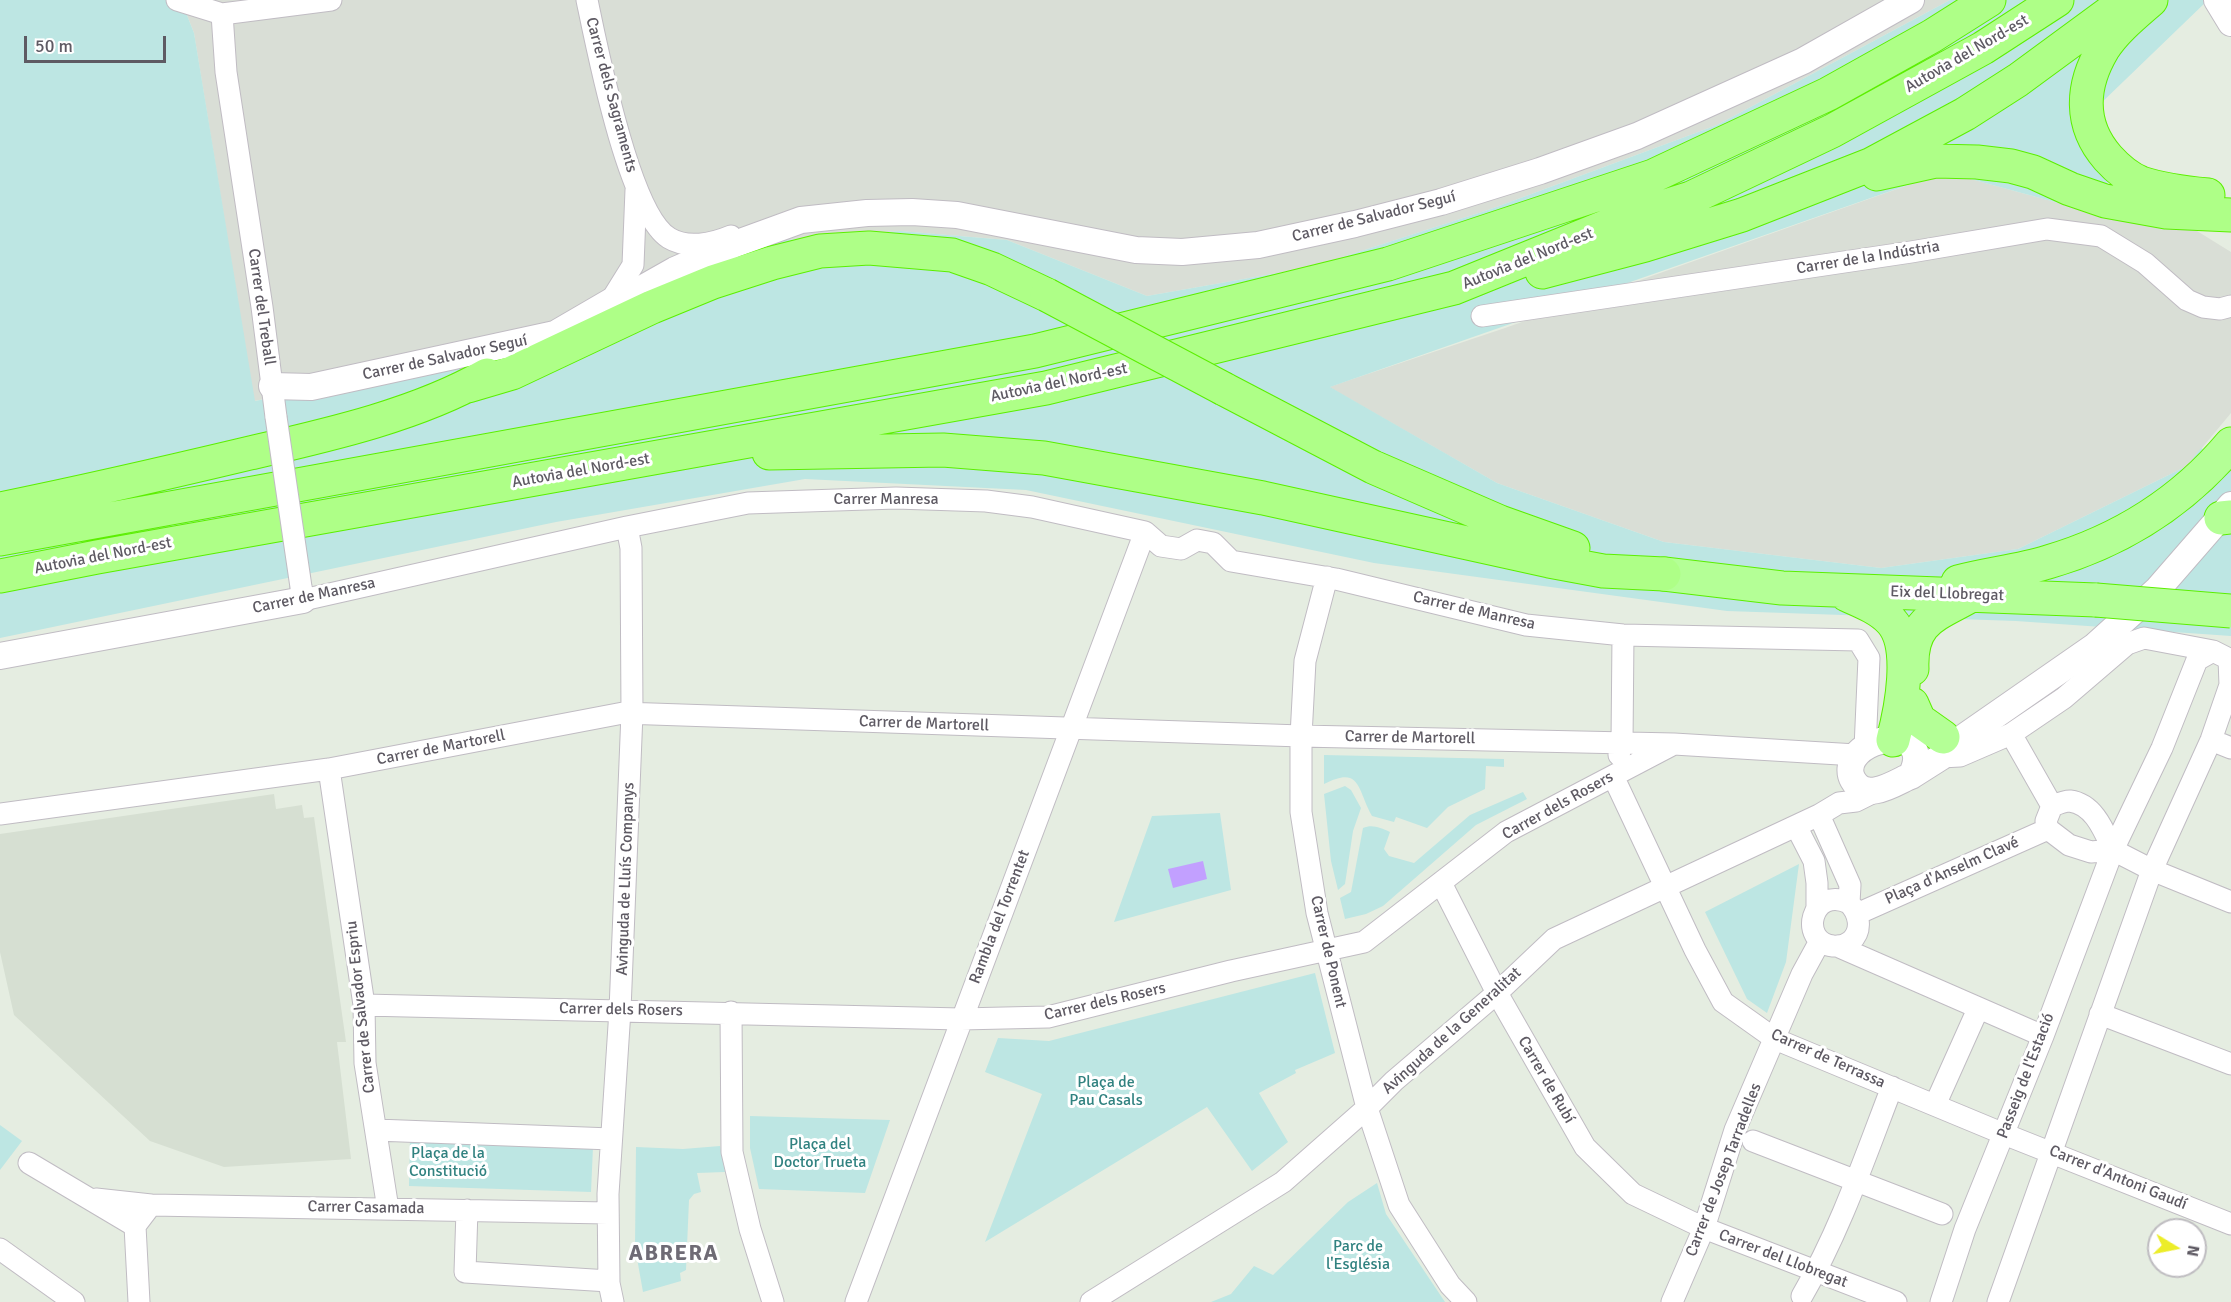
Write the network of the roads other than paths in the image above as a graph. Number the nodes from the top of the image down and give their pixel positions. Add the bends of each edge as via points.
1 (177, 0) edge
2 (331, 0) edge
3 (587, 0) edge
4 (1911, 0) edge
5 (1989, 0) edge
6 (2057, 0) edge
7 (2127, 0) edge
8 (2151, 0) edge
9 (2217, 0) edge
10 (222, 14) junction
11 (2231, 23) edge
12 (636, 190) junction
13 (2231, 195) edge
14 (1742, 215) junction
15 (2231, 215) edge
16 (801, 220) junction
17 (1454, 288) junction
18 (610, 302) junction
19 (2231, 306) edge
20 (1482, 316) dead end
21 (555, 334) junction
22 (272, 386) junction
23 (468, 386) junction
24 (2231, 444) edge
25 (680, 453) junction
26 (0, 509) edge
27 (2228, 513) edge
28 (627, 527) junction
29 (1145, 532) junction
30 (0, 539) edge
31 (1664, 574) junction
32 (0, 576) edge
33 (1327, 577) junction
34 (1837, 591) junction
35 (302, 593) junction
36 (1915, 593) junction
37 (1972, 595) junction
38 (2231, 611) edge
39 (1623, 635) junction
40 (2214, 651) junction
41 (0, 656) edge
42 (2230, 668) edge
43 (632, 713) junction
44 (1071, 729) junction
45 (2011, 734) junction
46 (1301, 736) junction
47 (2211, 741) junction
48 (1622, 742) junction
49 (1674, 744) junction
50 (2231, 748) edge
51 (1904, 752) junction
52 (329, 769) junction
53 (1613, 776) junction
54 (1876, 791) junction
55 (1839, 803) junction
56 (2052, 806) junction
57 (0, 814) edge
58 (1819, 815) junction
59 (1796, 826) junction
60 (2048, 829) junction
61 (2112, 850) junction
62 (2152, 870) junction
63 (1441, 883) junction
64 (1667, 888) junction
65 (2231, 902) edge
66 (1817, 908) junction
67 (1853, 909) junction
68 (1828, 943) junction
69 (1327, 950) junction
70 (1497, 993) junction
71 (364, 1005) junction
72 (1978, 1009) junction
73 (621, 1010) junction
74 (731, 1012) junction
75 (2100, 1014) junction
76 (961, 1019) junction
77 (2043, 1036) junction
78 (1775, 1039) junction
79 (2231, 1064) edge
80 (1892, 1087) junction
81 (1935, 1105) junction
82 (1367, 1108) junction
83 (376, 1130) junction
84 (2004, 1134) junction
85 (611, 1139) junction
86 (1753, 1142) dead end
87 (2051, 1151) junction
88 (28, 1163) dead end
89 (1855, 1182) junction
90 (89, 1199) junction
91 (151, 1205) junction
92 (388, 1209) junction
93 (467, 1210) junction
94 (608, 1213) junction
95 (1942, 1214) dead end
96 (2231, 1224) edge
97 (135, 1226) junction
98 (1704, 1228) junction
99 (609, 1249) junction
100 (2, 1255) edge
101 (1816, 1272) junction
102 (609, 1281) junction
103 (1798, 1300) edge
104 (74, 1302) edge
105 (139, 1302) edge
106 (613, 1302) edge
107 (623, 1302) edge
108 (773, 1302) edge
109 (856, 1302) edge
110 (1091, 1302) edge
111 (1466, 1302) edge
112 (1672, 1302) edge
113 (1896, 1302) edge
114 (1941, 1302) edge
115 (1998, 1302) edge

1 - 10 street
2 - 10 street
3 - 12 street, Carrer dels Sagraments via 607,90
4 - 16 street, Carrer de Salvador Seguí via 1803,62 1637,136 1440,202 1258,245 1182,252 1136,250 957,215 912,212
5 - 30 highway, Autovia del Nord-est via 1828,94 1653,176 1388,264 1035,351
6 - 17 highway, Autovia del Nord-est via 1983,48 1832,131 1691,198 1622,220
7 - 14 highway via 1965,114 1872,164
8 - 13 highway via 2104,48 2086,98 2088,127 2099,148 2116,167 2139,182 2170,190
9 - 11 street
10 - 22 street, Carrer del Treball via 226,72
12 - 16 street, Carrer de Salvador Seguí via 667,237 684,245 717,242 773,222
12 - 18 street, Carrer de Salvador Seguí via 633,266
14 - 15 highway via 1797,207 1866,177 1936,161 2011,166 2105,201 2145,209
14 - 17 highway via 1511,280
16 - 18 street, Carrer de Salvador Seguí via 725,248
17 - 25 highway, Autovia del Nord-est via 1046,388
18 - 21 street, Carrer de Salvador Seguí
19 - 20 street, Carrer de la Indústria via 2203,307 2187,300 2145,263 2101,236 2047,229
21 - 22 street, Carrer de Salvador Seguí via 310,387
21 - 23 highway
22 - 35 street, Carrer del Treball, bridge
23 - 26 highway via 330,434 98,490
23 - 31 highway, bridge via 512,373 713,282 772,263 820,251 869,248 952,255 1047,295 1373,466 1555,543
24 - 36 highway via 2197,481 2154,513 2109,539 2049,562
25 - 31 highway via 943,450 1044,458 1263,498 1549,561 1603,571
25 - 32 highway, Autovia del Nord-est
27 - 51 street via 2124,621 2057,673
28 - 29 street, Carrer Manresa via 748,503 896,498 1032,507
28 - 35 street, Carrer de Manresa
28 - 43 street, Avinguda de Lluís Companys via 631,548
29 - 33 street, Carrer de Manresa via 1161,546 1181,549 1197,540 1205,541 1213,543 1231,561
29 - 44 street, Rambla del Torrentet
31 - 34 highway, Eix del Llobregat
33 - 39 street, Carrer de Manresa via 1526,625
33 - 46 street, Carrer de Ponent via 1305,661
34 - 36 highway, Eix del Llobregat
34 - 51 highway via 1885,615 1900,635 1904,651 1900,710
35 - 41 street, Carrer de Manresa
36 - 37 highway, Eix del Llobregat
37 - 38 highway, Eix del Llobregat, bridge
37 - 51 highway via 1924,623 1915,637 1912,704
39 - 48 street
39 - 51 street, Carrer de Manresa via 1858,640 1869,658
40 - 42 street via 2229,659
40 - 45 street via 2144,638 2127,644 2064,698
40 - 61 street, Passeig de l'Estació via 2197,660 2162,748
42 - 47 street via 2230,685
43 - 44 street, Carrer de Martorell
43 - 52 street, Carrer de Martorell
43 - 73 street, Avinguda de Lluís Companys
44 - 46 street, Carrer de Martorell
44 - 76 street, Rambla del Torrentet
45 - 51 street via 1960,756
45 - 56 street
46 - 48 street, Carrer de Martorell
46 - 69 street, Carrer de Ponent via 1301,812
47 - 50 street
47 - 62 street
48 - 49 street, Carrer de Martorell
48 - 53 street
49 - 51 street, Carrer de Martorell
49 - 53 street, Carrer dels Rosers
51 - 54 street
51 - 54 street via 1854,783 1863,790
51 - 55 street
52 - 57 street, Carrer de Martorell
52 - 71 street, Carrer de Salvador Espriu
53 - 63 street, Carrer dels Rosers via 1506,832
53 - 64 street, Carrer de Terrassa
54 - 55 street, Avinguda de la Generalitat via 1856,801
55 - 58 street, Avinguda de la Generalitat
56 - 60 street via 2046,821
56 - 61 street via 2069,801 2083,805 2100,822
58 - 59 street, Avinguda de la Generalitat
58 - 67 street via 1850,885
59 - 64 street, Avinguda de la Generalitat
59 - 66 street via 1814,861
60 - 61 street via 2069,845 2091,852
60 - 67 street, Plaça d'Anselm Clavé
61 - 62 street
61 - 77 street, Passeig de l'Estació
62 - 65 street
62 - 75 street
63 - 69 street, Carrer dels Rosers via 1364,942
63 - 70 street, Carrer de Rubí
64 - 70 street, Avinguda de la Generalitat via 1554,939
64 - 78 street, Carrer de Terrassa via 1723,1002
66 - 67 street via 1828,900 1842,900
66 - 68 street via 1813,928
67 - 68 street via 1858,928 1855,935 1850,941
68 - 72 street
68 - 78 street, Carrer de Josep Tarradelles via 1802,975
69 - 76 street, Carrer dels Rosers via 1048,1017
69 - 82 street, Carrer de Ponent
70 - 82 street, Avinguda de la Generalitat
70 - 98 street, Carrer de Rubí via 1585,1147 1633,1194
71 - 73 street, Carrer dels Rosers
71 - 83 street, Carrer de Salvador Espriu via 365,1063
72 - 77 street
72 - 81 street
73 - 74 street, Carrer dels Rosers
73 - 85 street, Avinguda de Lluís Companys
74 - 76 street, Carrer dels Rosers
74 - 108 street via 732,1152
75 - 79 street
75 - 87 street
76 - 109 street, Rambla del Torrentet
77 - 84 street, Passeig de l'Estació
78 - 80 street, Carrer de Terrassa
78 - 98 street, Carrer de Josep Tarradelles via 1735,1130
80 - 81 street, Carrer de Terrassa
80 - 89 street
81 - 84 street, Carrer de Terrassa
82 - 110 street, Avinguda de la Generalitat via 1283,1182
82 - 111 street, Carrer de Ponent via 1399,1205 1450,1286
83 - 85 street
83 - 92 street, Carrer de Salvador Espriu
84 - 87 street, Carrer d'Antoni Gaudí
84 - 114 street, Passeig de l'Estació via 1965,1229
85 - 94 street, Avinguda de Lluís Companys
86 - 89 street
87 - 96 street, Carrer d'Antoni Gaudí
87 - 115 street
88 - 90 street
89 - 95 street
89 - 101 street
90 - 91 street, Carrer Casamada
90 - 97 street
91 - 92 street, Carrer Casamada
91 - 97 street
92 - 93 street, Carrer Casamada
93 - 94 street, Carrer Casamada
93 - 102 street via 465,1272
94 - 99 street, Avinguda de Lluís Companys
97 - 105 street
98 - 101 street, Carrer del Llobregat
98 - 112 street, Carrer de Josep Tarradelles
99 - 102 street, Avinguda de Lluís Companys
99 - 107 street
100 - 104 street
101 - 103 street
101 - 113 street, Carrer del Llobregat
102 - 106 street, Avinguda de Lluís Companys

